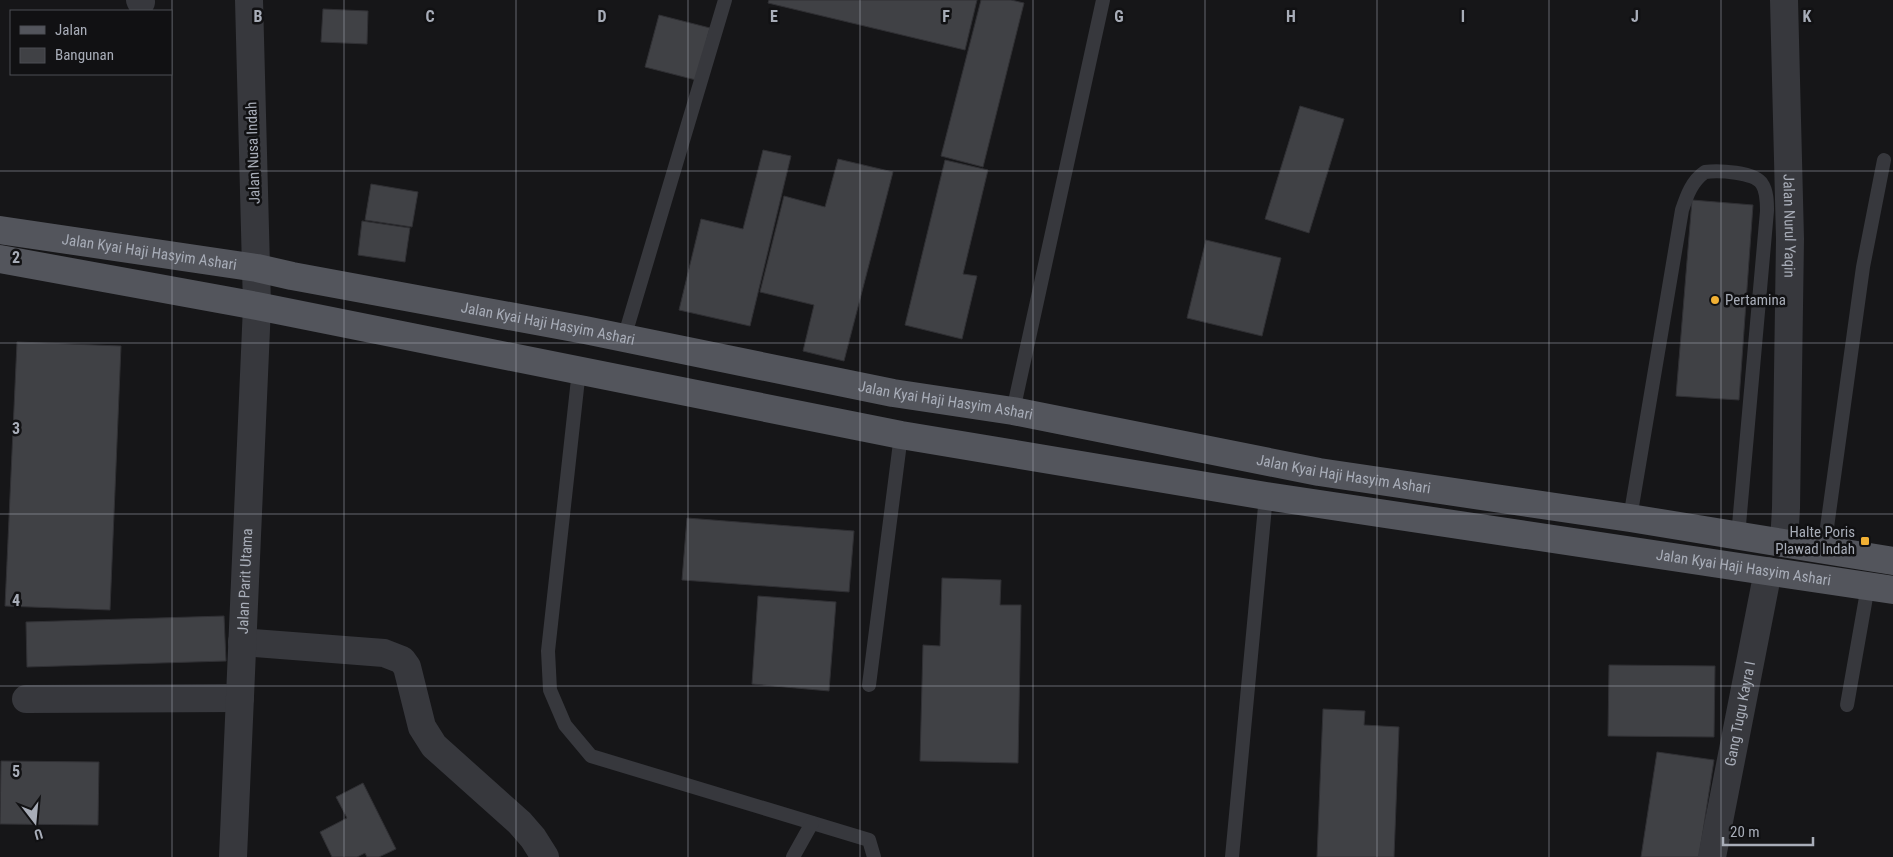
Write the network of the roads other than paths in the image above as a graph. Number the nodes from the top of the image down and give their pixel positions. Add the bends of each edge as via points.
1 (249, 0) edge
2 (725, 0) edge
3 (1103, 0) edge
4 (1784, 0) edge
5 (1884, 160) dead end
6 (0, 230) edge
7 (0, 259) edge
8 (257, 268) junction
9 (257, 306) junction
10 (624, 338) junction
11 (579, 370) junction
12 (1013, 411) junction
13 (901, 434) junction
14 (1266, 496) junction
15 (1630, 518) junction
16 (1738, 536) junction
17 (1784, 543) junction
18 (1824, 549) junction
19 (1628, 550) junction
20 (1893, 561) edge
21 (1768, 571) junction
22 (1881, 588) edge
23 (242, 642) junction
24 (869, 685) dead end
25 (240, 698) junction
26 (26, 699) dead end
27 (1847, 706) dead end
28 (812, 823) junction
29 (233, 857) edge
30 (545, 857) edge
31 (793, 857) edge
32 (874, 857) edge
33 (1232, 857) edge
34 (1712, 857) edge

1 - 8 street, Jalan Nusa Indah
2 - 10 lane
3 - 12 lane
4 - 17 street, Jalan Nurul Yaqin via 1790,239
5 - 18 lane via 1863,267
6 - 8 main road, Jalan Kyai Haji Hasyim Ashari
7 - 9 main road, Jalan Kyai Haji Hasyim Ashari
8 - 9 street, Jalan Nusa Indah
8 - 10 main road, Jalan Kyai Haji Hasyim Ashari
9 - 11 main road, Jalan Kyai Haji Hasyim Ashari
9 - 23 street, Jalan Parit Utama
10 - 12 main road, Jalan Kyai Haji Hasyim Ashari via 893,393
11 - 13 main road, Jalan Kyai Haji Hasyim Ashari
11 - 28 lane via 548,651 550,690 565,725 591,756
12 - 15 main road, Jalan Kyai Haji Hasyim Ashari via 1320,472
13 - 14 main road, Jalan Kyai Haji Hasyim Ashari
13 - 24 lane
14 - 19 main road, Jalan Kyai Haji Hasyim Ashari
14 - 33 lane
15 - 16 main road, Jalan Kyai Haji Hasyim Ashari
15 - 16 lane via 1686,197 1694,182 1705,172 1743,174 1756,177 1762,184 1767,212
15 - 19 main road
16 - 17 main road, Jalan Kyai Haji Hasyim Ashari
17 - 18 main road, Jalan Kyai Haji Hasyim Ashari
18 - 20 main road, Jalan Kyai Haji Hasyim Ashari
19 - 21 main road, Jalan Kyai Haji Hasyim Ashari
21 - 22 main road, Jalan Kyai Haji Hasyim Ashari
21 - 34 street, Gang Tugu Kayra I
22 - 27 lane
23 - 25 street, Jalan Parit Utama
23 - 30 street via 384,652 402,660 410,675 419,717 427,736 440,753 520,823
25 - 26 street
25 - 29 street, Jalan Parit Utama
28 - 31 lane
28 - 32 lane via 869,840

